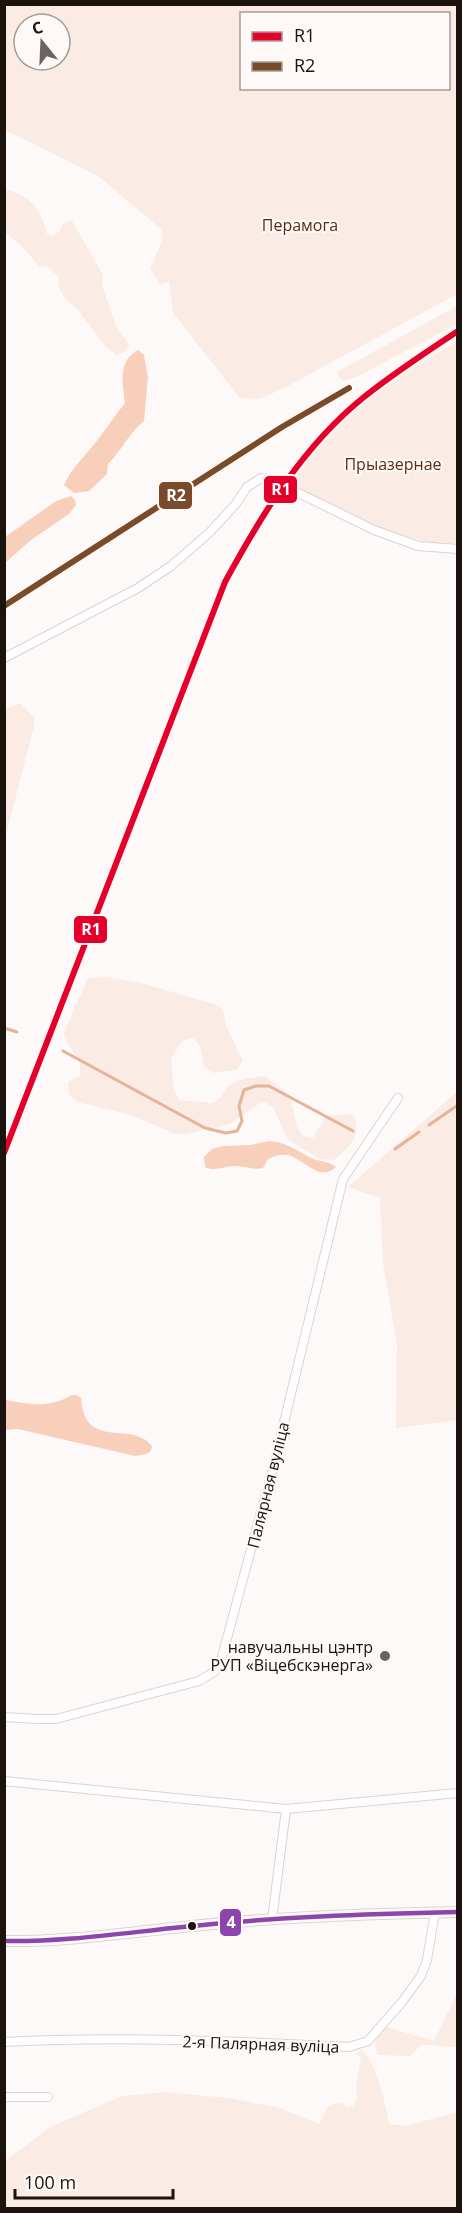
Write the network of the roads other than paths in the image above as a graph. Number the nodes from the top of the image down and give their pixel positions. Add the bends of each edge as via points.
1 (458, 549) edge
2 (4, 658) edge
3 (398, 1098) dead end
4 (4, 1717) edge
5 (4, 1781) edge
6 (458, 1793) edge
7 (286, 1809) junction
8 (435, 1912) junction
9 (458, 1912) edge
10 (272, 1920) junction
11 (4, 1941) edge
12 (4, 2042) edge
13 (4, 2097) edge
14 (48, 2097) dead end

1 - 2 street via 418,546 261,478 247,486 210,533 171,566 138,588
3 - 4 street, Палярная вуліца via 343,1179 273,1468 220,1664 199,1681 56,1719
5 - 7 street
6 - 7 street
7 - 10 street
8 - 9 street
8 - 10 street
8 - 12 street, 2-я Палярная вуліца via 421,1976 368,2041 349,2047 211,2040
10 - 11 street via 43,1942
13 - 14 street

